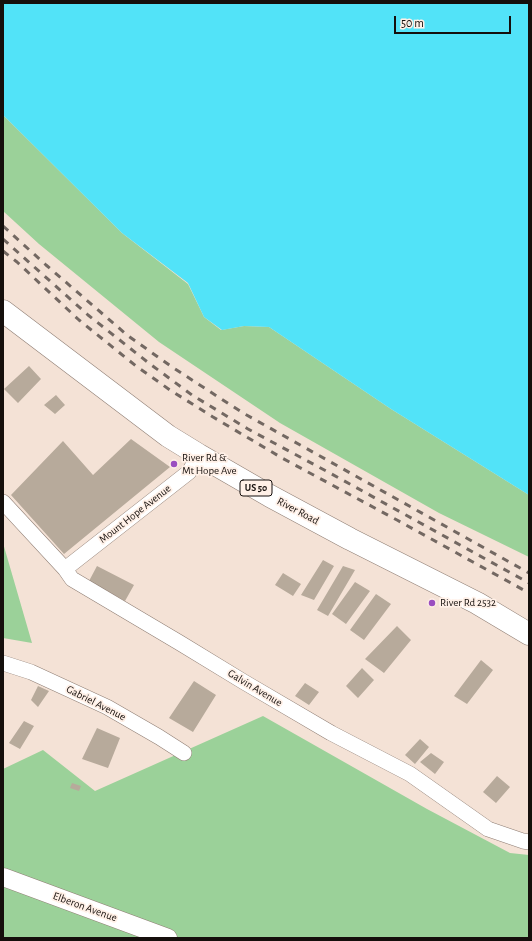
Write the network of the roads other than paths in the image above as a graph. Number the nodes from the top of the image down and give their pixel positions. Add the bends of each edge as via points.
1 (3, 311) edge
2 (199, 455) junction
3 (3, 502) edge
4 (65, 569) junction
5 (529, 634) edge
6 (3, 663) edge
7 (184, 753) dead end
8 (529, 842) edge
9 (3, 877) edge
10 (168, 938) edge

1 - 2 main road, River Road / US 50 via 168,436
2 - 4 street, Mount Hope Avenue via 189,472
2 - 5 main road, River Road / US 50 via 350,539 477,603
3 - 4 street, Galvin Avenue
4 - 8 street, Galvin Avenue via 72,579 244,682 331,733 410,774 488,829
6 - 7 street, Gabriel Avenue via 31,672 107,708
9 - 10 street, Elberon Avenue

